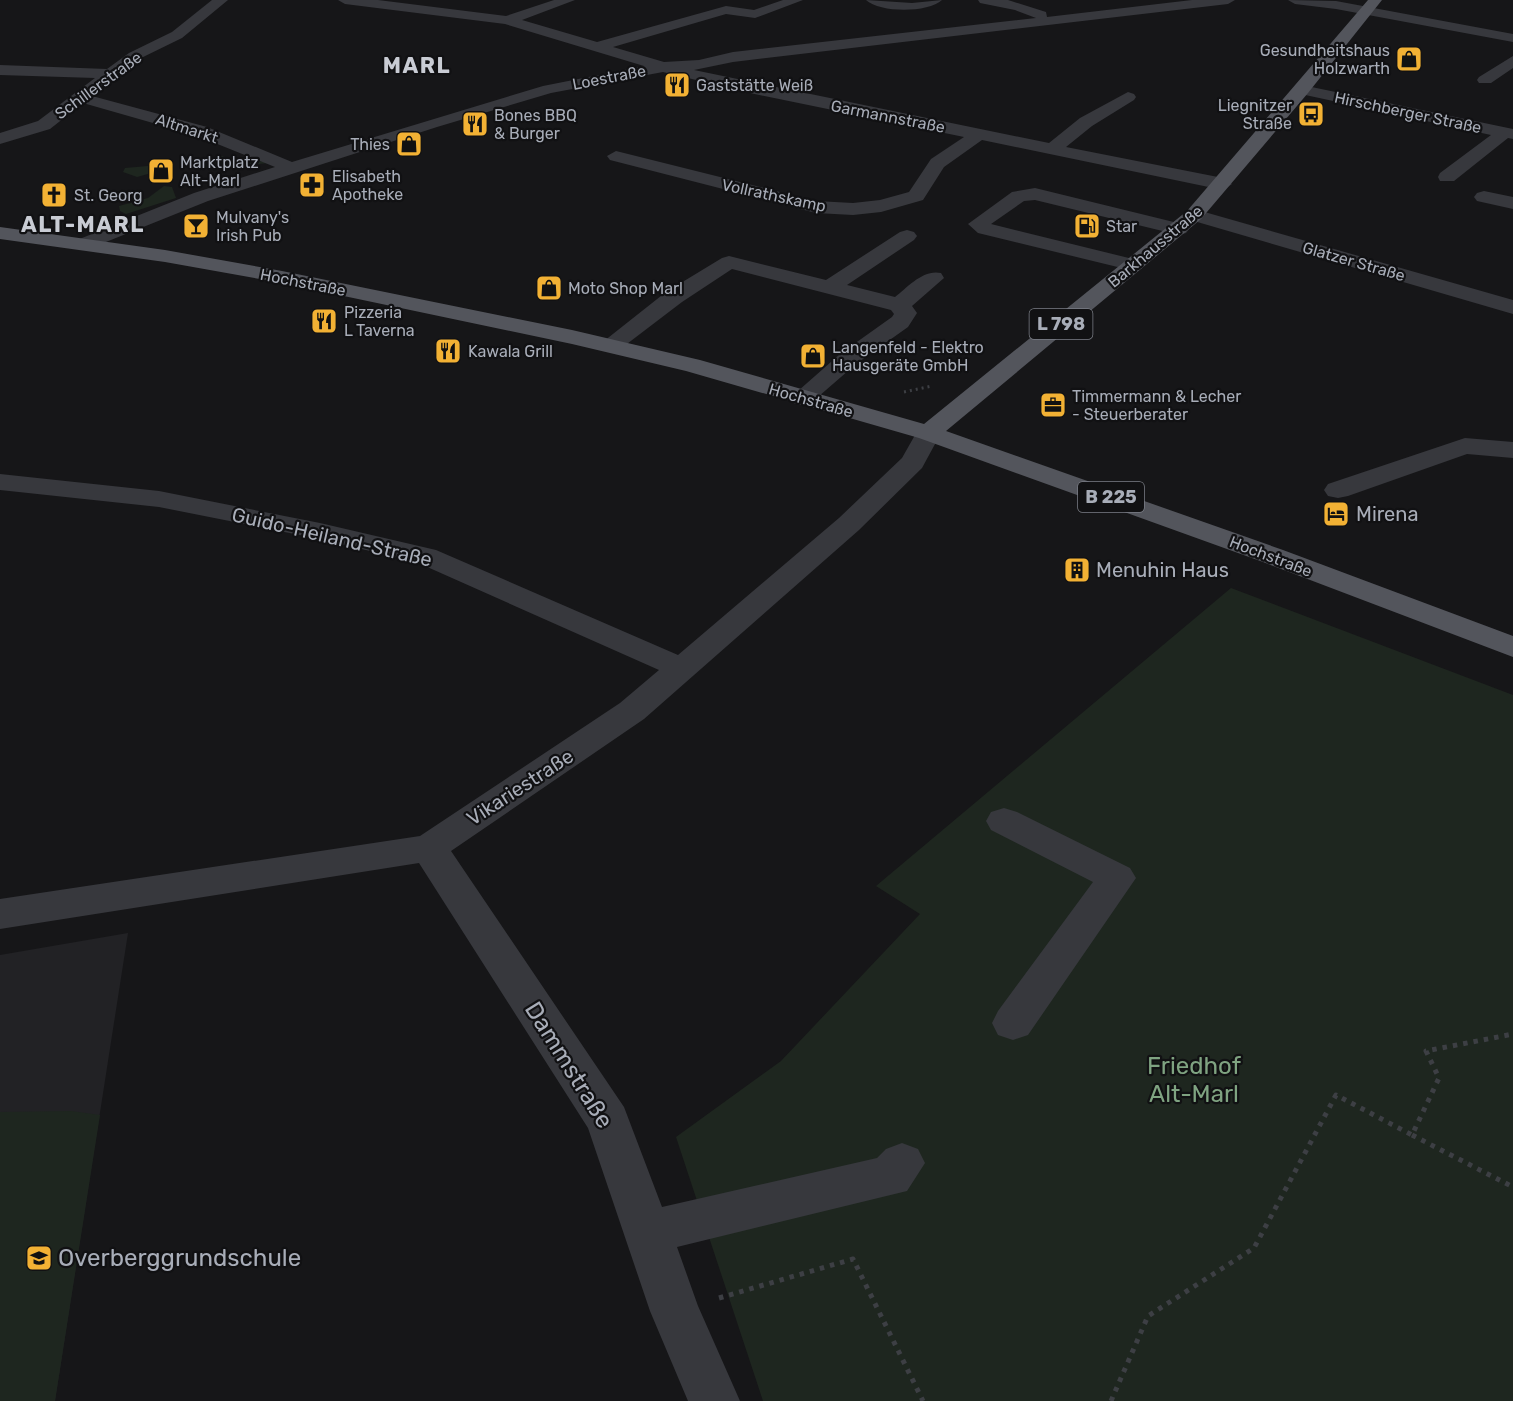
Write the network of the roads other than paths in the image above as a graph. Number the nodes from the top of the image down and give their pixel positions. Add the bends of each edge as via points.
1 (221, 0) edge
2 (345, 0) edge
3 (568, 0) edge
4 (796, 0) edge
5 (873, 0) edge
6 (935, 0) edge
7 (985, 0) edge
8 (1228, 0) edge
9 (1295, 0) edge
10 (1370, 5) edge
11 (507, 20) junction
12 (1053, 20) junction
13 (1513, 38) edge
14 (597, 47) junction
15 (1513, 61) edge
16 (663, 67) junction
17 (1, 74) edge
18 (111, 74) junction
19 (1485, 80) dead end
20 (60, 84) dead end
21 (1302, 90) junction
22 (78, 97) junction
23 (1128, 97) dead end
24 (1509, 133) edge
25 (979, 134) junction
26 (0, 139) edge
27 (1053, 149) junction
28 (616, 156) dead end
29 (292, 168) junction
30 (1447, 177) dead end
31 (1223, 184) junction
32 (1484, 197) dead end
33 (1513, 203) edge
34 (1187, 222) junction
35 (0, 233) edge
36 (907, 236) dead end
37 (0, 242) edge
38 (84, 244) junction
39 (1134, 265) junction
40 (933, 278) dead end
41 (829, 288) junction
42 (899, 305) junction
43 (1513, 307) edge
44 (611, 345) junction
45 (802, 398) junction
46 (928, 433) junction
47 (1513, 450) edge
48 (0, 482) edge
49 (1338, 490) dead end
50 (1513, 647) edge
51 (681, 668) junction
52 (1005, 821) dead end
53 (429, 848) junction
54 (0, 914) edge
55 (1013, 1023) dead end
56 (902, 1163) dead end
57 (647, 1232) junction
58 (714, 1401) edge

1 - 18 street, Schillerstraße via 177,35 134,56
2 - 11 street, Garmannstraße
3 - 11 street
4 - 14 street via 755,14 726,10
5 - 6 street via 913,7
7 - 12 street via 1018,6
8 - 12 street, Loestraße
9 - 10 street
10 - 13 street
10 - 21 main road, Barkhausstraße / L 798
11 - 14 street, Garmannstraße
12 - 16 street, Loestraße
14 - 16 street, Garmannstraße
15 - 19 street
16 - 25 street, Garmannstraße
16 - 29 street, Loestraße via 549,89
17 - 18 street
17 - 20 street
18 - 22 street, Schillerstraße
21 - 24 street, Hirschberger Straße
21 - 31 main road, Barkhausstraße / L 798
22 - 26 street, Schillerstraße via 44,125
22 - 29 street, Altmarkt via 201,131
23 - 27 street via 1086,122
24 - 30 street
25 - 27 street, Garmannstraße
25 - 28 street, Vollrathskamp via 937,163 916,196 852,209 816,207
27 - 31 street, Garmannstraße
29 - 38 street, Loestraße via 201,197
31 - 34 main road, Barkhausstraße / L 798
32 - 33 street
34 - 39 main road, Barkhausstraße / L 798
34 - 39 street, Glatzer Straße via 1035,194 1019,196 978,224 996,232
34 - 43 street, Glatzer Straße
35 - 38 main road, B 225
36 - 41 street
37 - 38 main road, B 225
38 - 44 main road, Hochstraße / B 225 via 293,279
39 - 46 main road, Barkhausstraße / L 798
40 - 42 street
41 - 42 street
41 - 44 street via 729,262 674,297
42 - 45 street via 906,314 900,322
44 - 45 main road, Hochstraße / B 225
45 - 46 main road, Hochstraße / B 225
46 - 50 main road, Hochstraße / B 225 via 1273,556
46 - 51 street, Vikariestraße via 913,462 849,524
47 - 49 street via 1465,446
48 - 51 street, Guido-Heiland-Straße via 159,500 426,556
51 - 53 street, Vikariestraße via 632,711
52 - 55 street via 1117,878
53 - 54 street, Vikariestraße
53 - 57 street, Dammstraße via 608,1121
56 - 57 street via 891,1176
57 - 58 street, Dammstraße via 675,1311

